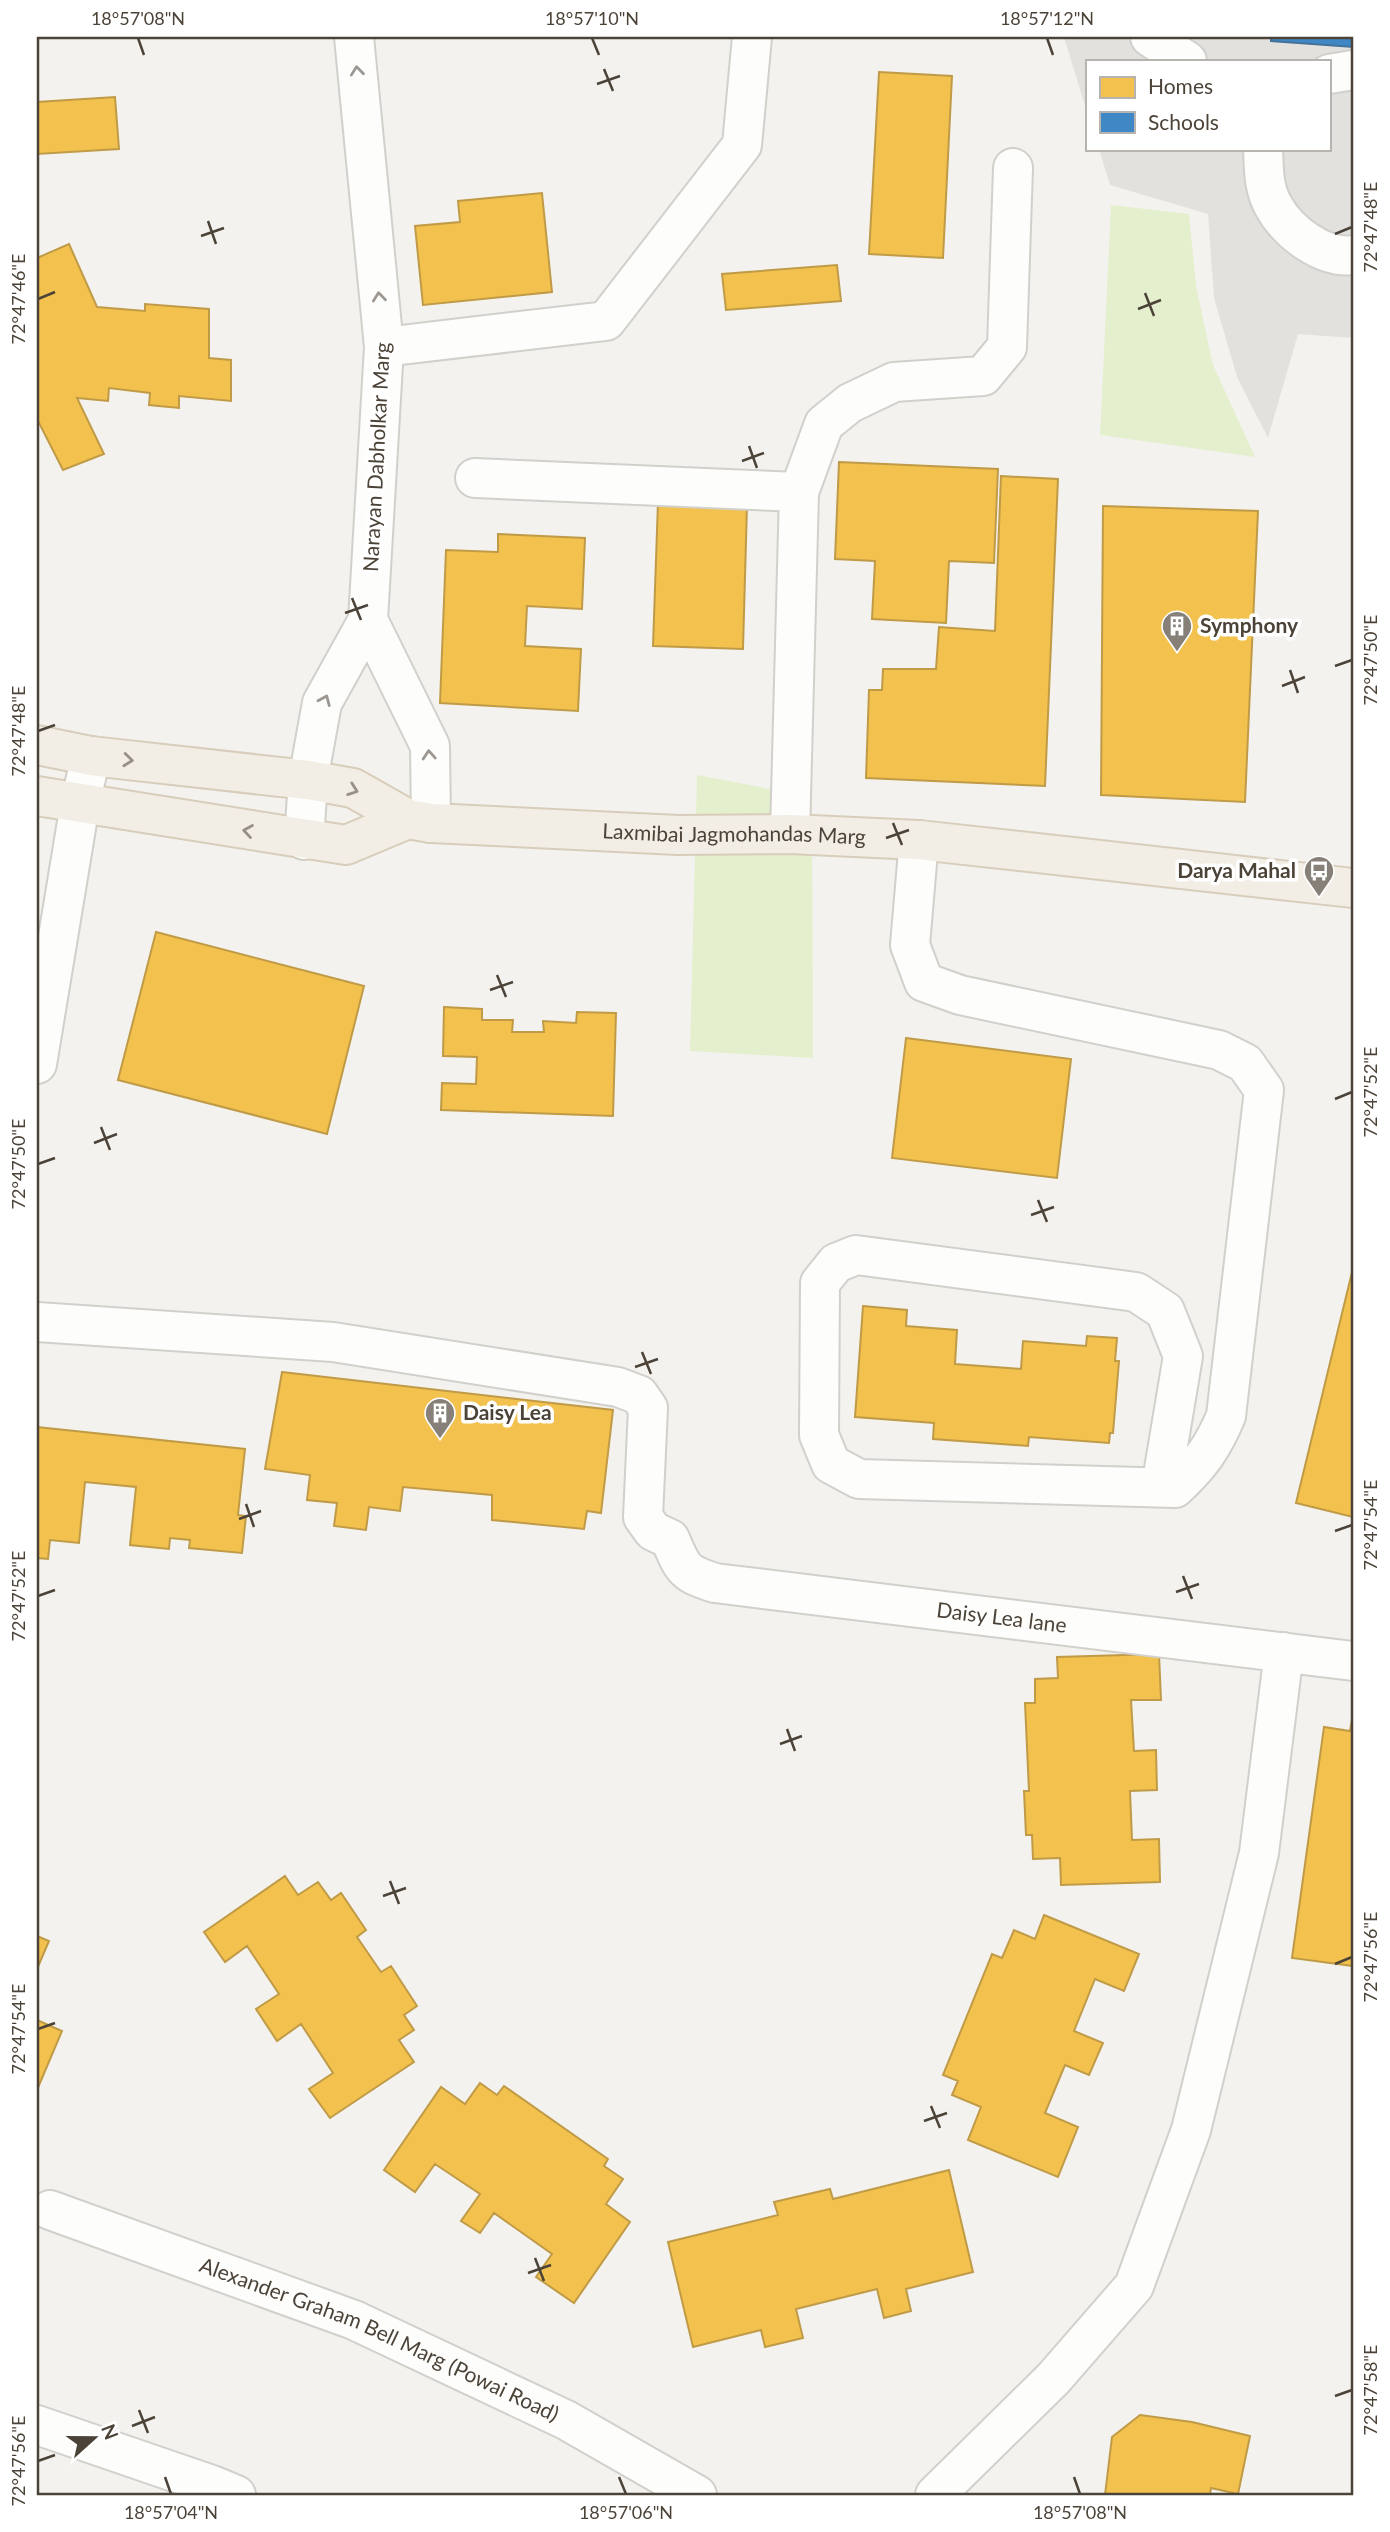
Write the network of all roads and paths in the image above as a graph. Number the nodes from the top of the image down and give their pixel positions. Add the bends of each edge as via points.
1 (354, 37) edge
2 (752, 37) edge
3 (1150, 37) edge
4 (1185, 60) edge
5 (1353, 70) edge
6 (1330, 74) edge
7 (1263, 150) edge
8 (1013, 168) dead end
9 (1353, 256) edge
10 (384, 346) junction
11 (475, 478) dead end
12 (799, 492) junction
13 (368, 620) junction
14 (37, 745) edge
15 (91, 756) junction
16 (308, 780) junction
17 (37, 796) edge
18 (79, 804) junction
19 (419, 821) junction
20 (790, 834) junction
21 (304, 840) junction
22 (919, 840) junction
23 (1353, 888) edge
24 (37, 1064) edge
25 (37, 1322) edge
26 (1161, 1487) junction
27 (1284, 1652) junction
28 (1353, 1661) edge
29 (50, 2210) dead end
30 (37, 2425) edge
31 (236, 2495) edge
32 (697, 2495) edge
33 (935, 2495) edge

10 -> 1 street, Narayan Dabholkar Marg
2 - 10 street via 742,145 606,321
3 - 4 street
5 - 6 street
7 - 9 street via 1264,177 1273,206 1292,231 1318,247
8 - 12 street via 1007,347 983,376 894,382 850,404 824,424
10 - 13 street, Narayan Dabholkar Marg
11 - 12 street
12 - 20 street
16 -> 13 street via 321,703
19 -> 13 street, Narayan Dabholkar Marg via 429,746
14 - 15 main road, Laxmibai Jagmohandas Marg
15 -> 16 main road, Laxmibai Jagmohandas Marg
15 - 18 street
16 -> 19 main road, Laxmibai Jagmohandas Marg via 353,788
16 - 21 street
17 - 18 main road, Laxmibai Jagmohandas Marg
21 -> 18 main road, Laxmibai Jagmohandas Marg
18 - 24 street
19 - 20 main road, Laxmibai Jagmohandas Marg via 678,835
19 - 21 main road, Laxmibai Jagmohandas Marg via 346,845
20 - 22 main road, Laxmibai Jagmohandas Marg
22 - 23 main road, Laxmibai Jagmohandas Marg
22 - 26 street via 910,945 924,982 960,995 1219,1050 1245,1063 1264,1090 1226,1416 1214,1444 1196,1468 1175,1488
25 - 27 street, Daisy Lea lane via 333,1342 618,1387 639,1395 648,1408 643,1517 653,1531 670,1539 682,1569 715,1583
26 - 26 street via 859,1479 831,1464 819,1435 820,1283 836,1263 856,1255 1136,1292 1165,1311 1184,1356
27 - 28 street, Daisy Lea lane
27 - 33 street via 1259,1853 1191,2130 1134,2286 1053,2379
29 - 32 street, Alexander Graham Bell Marg (Powai Road) via 354,2320 566,2420
30 - 31 street

